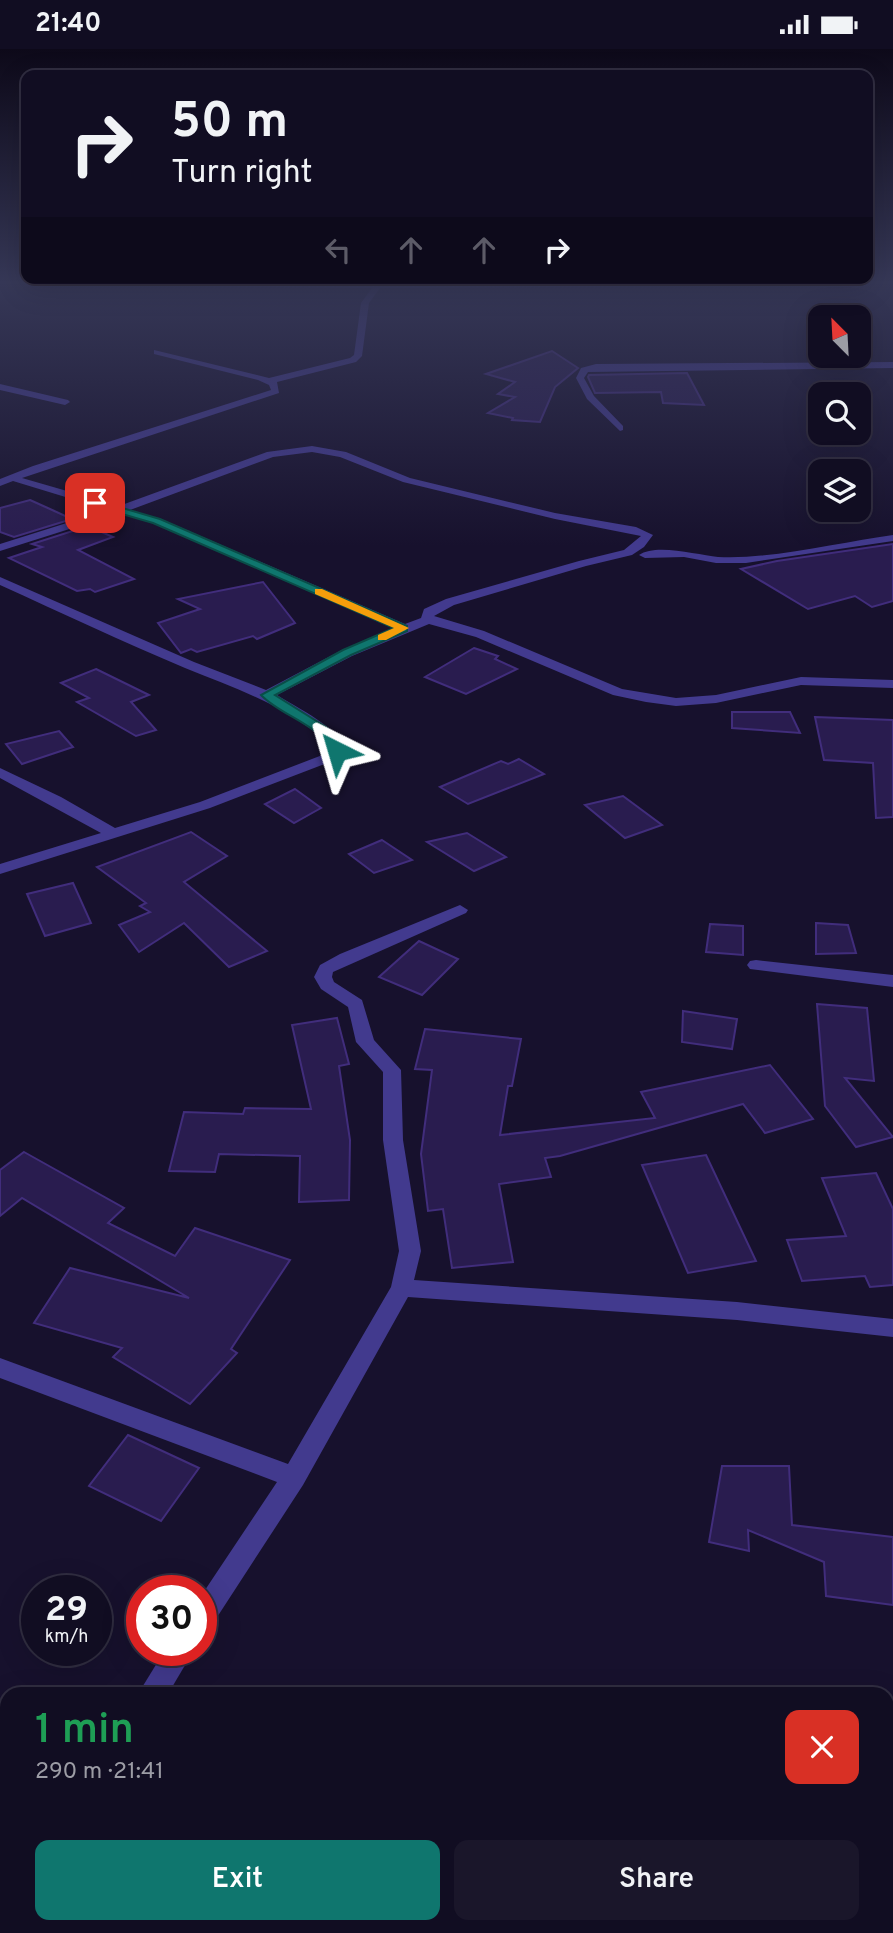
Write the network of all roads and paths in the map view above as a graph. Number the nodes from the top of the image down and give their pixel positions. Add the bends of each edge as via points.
1 (229, 371) edge
2 (309, 371) edge
3 (584, 371) edge
4 (268, 381) junction
5 (0, 387) edge
6 (65, 402) dead end
7 (620, 428) dead end
8 (16, 479) junction
9 (0, 483) edge
10 (119, 510) junction
11 (893, 538) edge
12 (0, 548) edge
13 (645, 555) dead end
14 (0, 581) edge
15 (427, 620) junction
16 (403, 628) junction
17 (893, 684) edge
18 (267, 695) junction
19 (0, 772) edge
20 (114, 834) junction
21 (0, 869) edge
22 (460, 910) dead end
23 (755, 965) dead end
24 (893, 981) edge
25 (402, 1288) junction
26 (893, 1328) edge
27 (0, 1368) edge
28 (294, 1477) junction
29 (217, 1595) edge
30 (170, 1666) edge
31 (157, 1687) edge

1 - 4 street
2 - 4 street
3 - 7 street via 580,378 590,397
4 - 8 street via 277,387 271,394 47,464
5 - 6 street
8 - 9 street
8 - 10 street
10 - 12 street
10 - 15 street via 271,454 312,449 342,454 430,485 647,534 628,553 450,602 428,612
10 - 16 street via 157,521
11 - 13 street via 746,560
14 - 18 street
15 - 16 street
15 - 17 street via 480,634 618,692 646,698 676,702 716,699 801,681
16 - 18 street
18 - 20 street via 321,729 337,744 337,751 274,781
19 - 20 street
20 - 21 street
22 - 25 street via 346,958 326,969 323,977 327,985 356,1004 365,1042 392,1070 393,1140 410,1251
23 - 24 street
25 - 26 street via 737,1311
25 - 28 street
27 - 28 street
28 - 29 street
30 - 31 street

